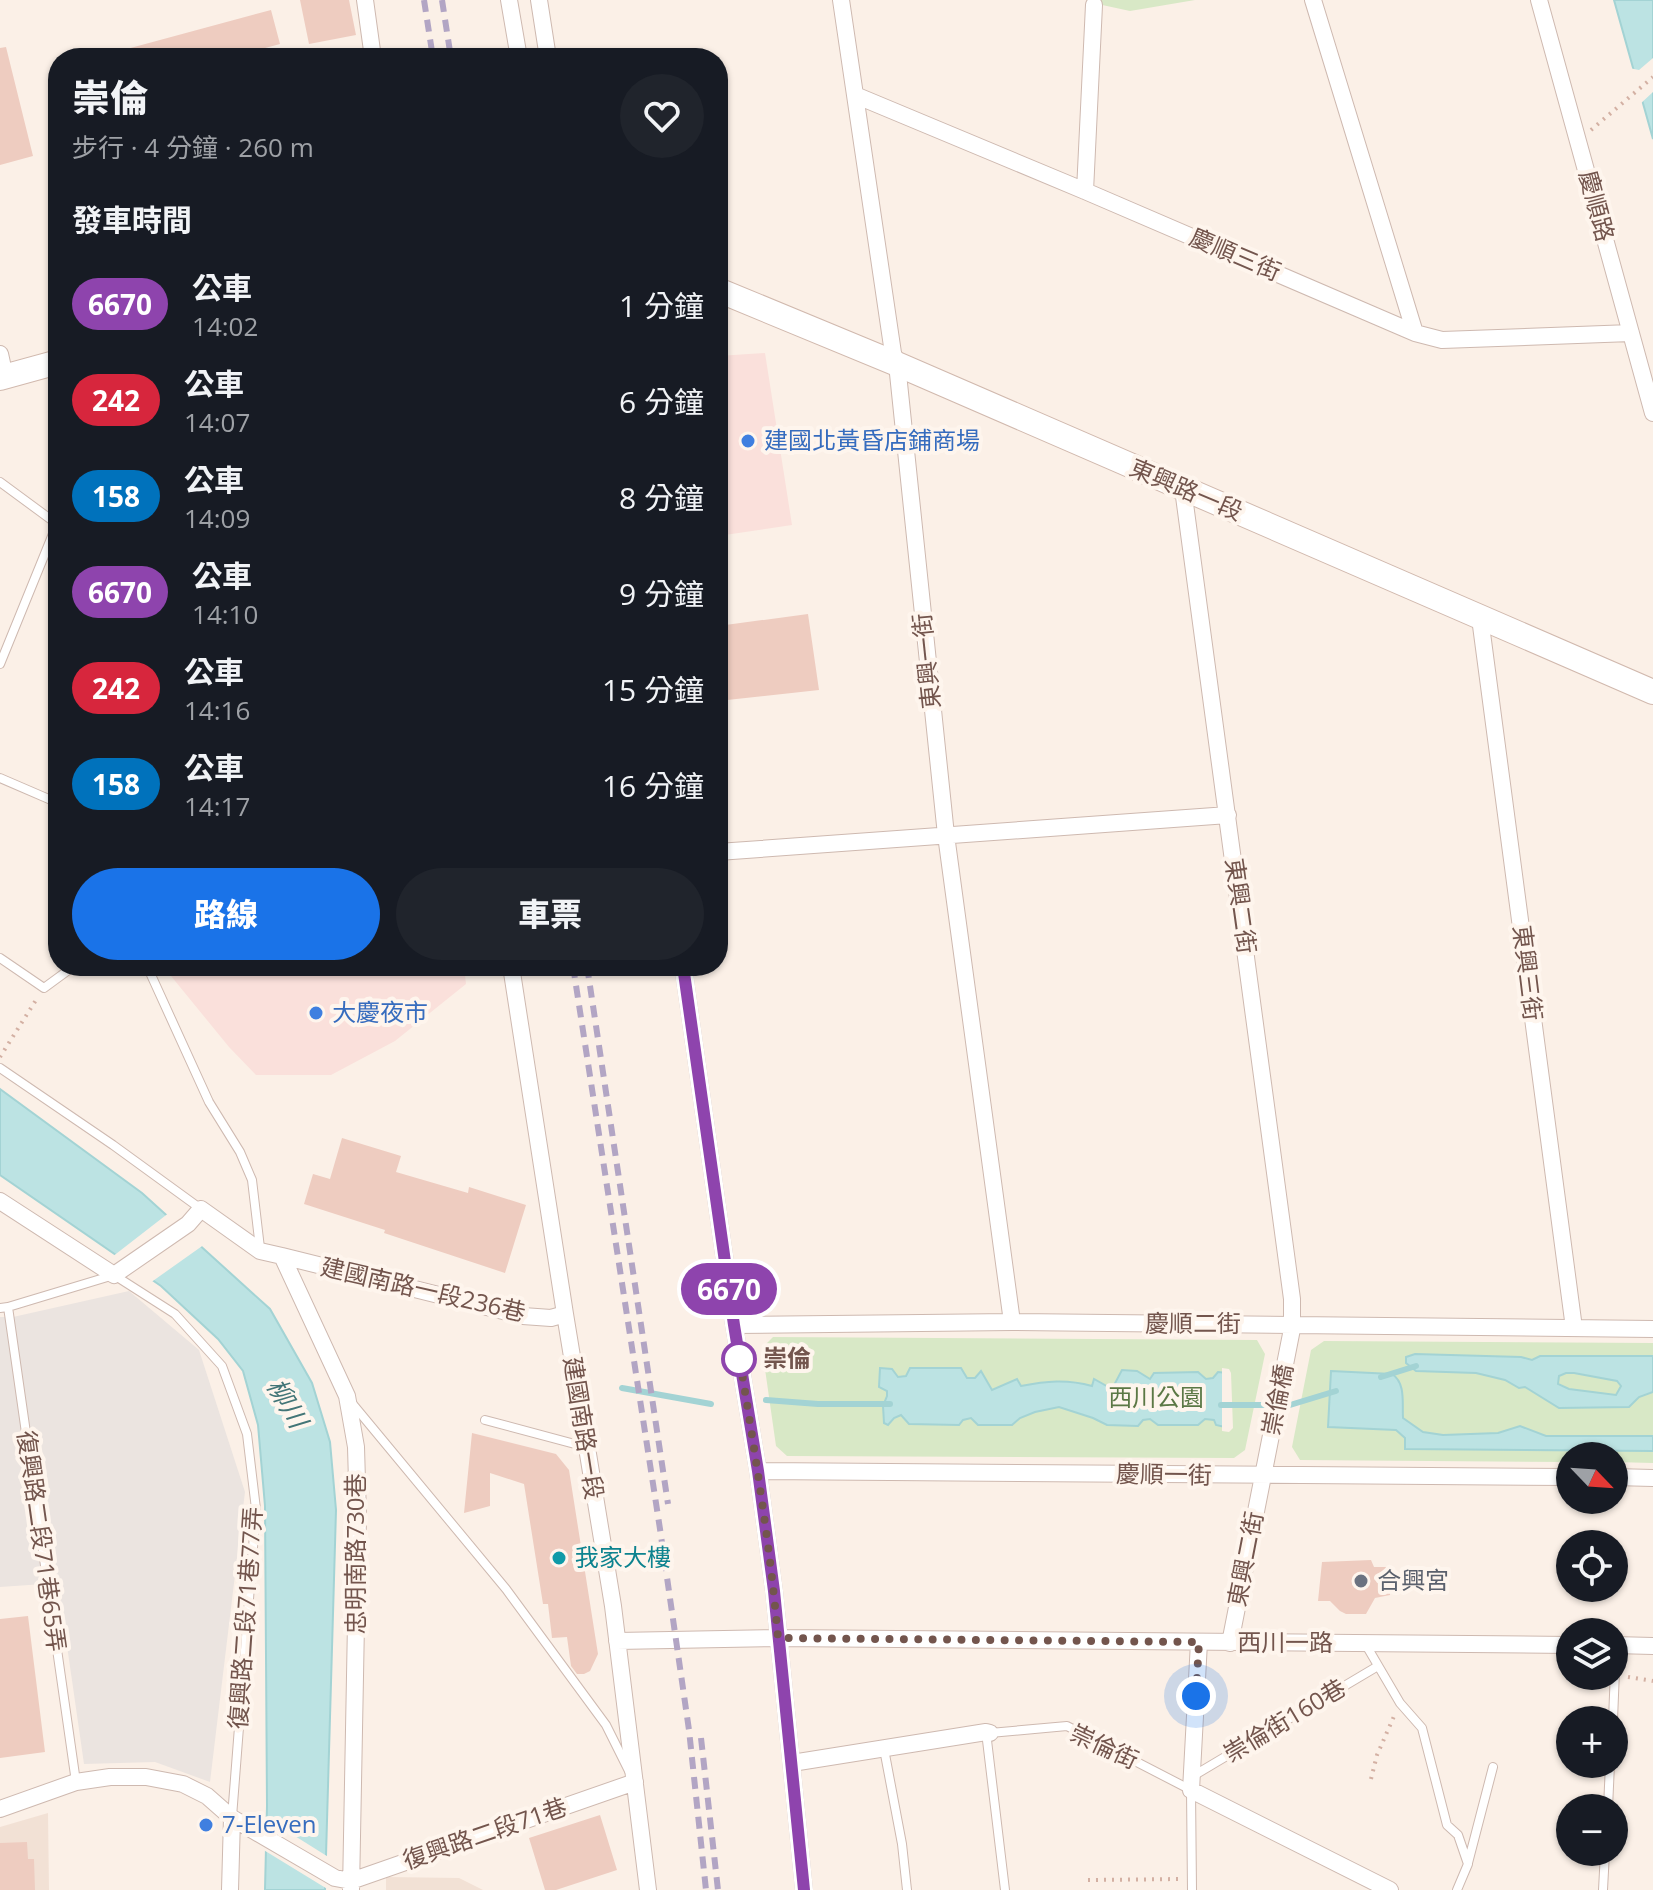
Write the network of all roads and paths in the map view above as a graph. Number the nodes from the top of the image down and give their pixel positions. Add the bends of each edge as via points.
1 (365, 0) edge
2 (509, 0) edge
3 (539, 0) edge
4 (841, 0) edge
5 (1313, 0) edge
6 (1539, 0) edge
7 (1094, 5) dead end
8 (372, 48) edge
9 (517, 48) edge
10 (546, 48) edge
11 (1653, 77) edge
12 (855, 95) junction
13 (1578, 140) junction
14 (1085, 191) junction
15 (728, 294) edge
16 (1415, 333) junction
17 (1631, 333) junction
18 (48, 363) edge
19 (897, 364) junction
20 (2, 370) edge
21 (1653, 413) edge
22 (0, 482) edge
23 (1183, 489) junction
24 (48, 517) edge
25 (48, 546) edge
26 (1480, 618) junction
27 (0, 664) edge
28 (1653, 692) edge
29 (0, 778) edge
30 (48, 799) edge
31 (1228, 815) junction
32 (946, 835) junction
33 (728, 851) edge
34 (0, 958) edge
35 (60, 976) edge
36 (152, 976) edge
37 (513, 976) edge
38 (684, 976) edge
39 (44, 988) junction
40 (0, 1058) edge
41 (0, 1068) edge
42 (0, 1201) edge
43 (201, 1209) junction
44 (260, 1251) junction
45 (282, 1256) junction
46 (116, 1274) junction
47 (4, 1308) edge
48 (565, 1314) junction
49 (1012, 1322) junction
50 (1292, 1324) junction
51 (734, 1325) junction
52 (1574, 1328) junction
53 (1653, 1329) edge
54 (347, 1396) junction
55 (485, 1420) dead end
56 (586, 1447) junction
57 (758, 1471) junction
58 (1263, 1476) junction
59 (1556, 1477) edge
60 (1628, 1477) edge
61 (1653, 1478) edge
62 (778, 1638) junction
63 (617, 1641) junction
64 (1199, 1642) junction
65 (1230, 1643) junction
66 (1365, 1643) junction
67 (1556, 1645) edge
68 (1628, 1645) edge
69 (1653, 1646) edge
70 (1378, 1666) junction
71 (1628, 1677) edge
72 (1653, 1681) edge
73 (1400, 1703) junction
74 (988, 1732) junction
75 (884, 1748) junction
76 (792, 1763) junction
77 (1493, 1767) dead end
78 (1371, 1779) dead end
79 (76, 1782) junction
80 (635, 1782) junction
81 (1187, 1783) junction
82 (0, 1809) edge
83 (232, 1818) junction
84 (1468, 1864) junction
85 (1604, 1866) edge
86 (1192, 1878) junction
87 (1088, 1880) dead end
88 (346, 1883) edge
89 (230, 1890) edge
90 (648, 1890) edge
91 (804, 1890) edge
92 (907, 1890) edge
93 (1005, 1890) edge
94 (1192, 1890) edge
95 (1390, 1890) edge
96 (1457, 1890) edge
97 (1603, 1890) edge

1 - 8 street
2 - 9 street
3 - 10 street
4 - 12 street, 東興一街
5 - 16 street
6 - 13 street, 慶順路
7 - 14 street
11 - 13 path
12 - 14 street, 慶順三街
12 - 19 street, 東興一街
13 - 17 street, 慶順路
14 - 16 street, 慶順三街
15 - 19 street, 東興路一段
16 - 17 street, 慶順三街 via 1442,340
17 - 21 street, 慶順路
18 - 20 street
19 - 23 street, 東興路一段
19 - 32 street, 東興一街
22 - 24 lane
23 - 26 street, 東興路一段
23 - 31 street, 東興二街
25 - 27 lane
26 - 28 street, 東興路一段
26 - 52 street, 東興三街
29 - 30 lane
31 - 32 street
31 - 50 street, 東興二街
32 - 33 street
32 - 49 street, 東興一街
34 - 39 lane
35 - 39 lane
36 - 44 lane via 209,1102 252,1180
37 - 48 street, 建國南路一段
38 - 51 street
39 - 40 path
41 - 43 lane
42 - 46 street, 復興路二段71巷77弄
43 - 44 street
43 - 46 street via 188,1224
44 - 45 street
45 - 48 street, 建國南路一段236巷 via 523,1316
45 - 54 street, 忠明南路730巷
46 - 47 lane
46 - 83 lane, 復興路二段71巷77弄 via 175,1314 222,1366 247,1434 256,1509
47 - 79 lane, 復興路二段71巷65弄
48 - 56 street, 建國南路一段
49 - 50 street, 慶順二街
49 - 51 street, 慶順二街
50 - 52 street, 慶順二街
50 - 58 street, 崇倫橋
51 - 57 street
52 - 53 street, 慶順二街
54 - 80 lane via 515,1602 606,1725
54 - 88 street, 忠明南路730巷 via 356,1447 358,1516
55 - 56 lane
56 - 63 street, 建國南路一段
57 - 58 street, 慶順一街
57 - 62 street
58 - 59 street, 慶順一街
58 - 65 street, 東興二街
60 - 61 street
62 - 63 street, 西川一路
62 - 64 street, 西川一路
62 - 76 street
63 - 80 street, 建國南路一段
64 - 65 street, 西川一路
64 - 81 street, 崇倫街160巷
65 - 66 street, 西川一路
66 - 67 street, 西川一路
66 - 70 lane
68 - 69 street
70 - 73 lane
70 - 81 lane, 崇倫街160巷
71 - 72 path
73 - 78 path
73 - 84 lane via 1422,1728 1447,1825 1458,1835
74 - 75 street, 崇倫街
74 - 81 lane, 崇倫街 via 1067,1726
74 - 93 lane
75 - 76 street, 崇倫街
75 - 92 lane
76 - 91 street
77 - 84 lane
79 - 82 street
79 - 83 street via 146,1777 183,1784
80 - 88 street, 復興路二段71巷
80 - 90 street, 建國南路一段
81 - 86 lane
81 - 95 street, 崇倫街
83 - 88 street
83 - 89 street
84 - 96 lane
85 - 97 lane
86 - 87 path
86 - 94 lane

